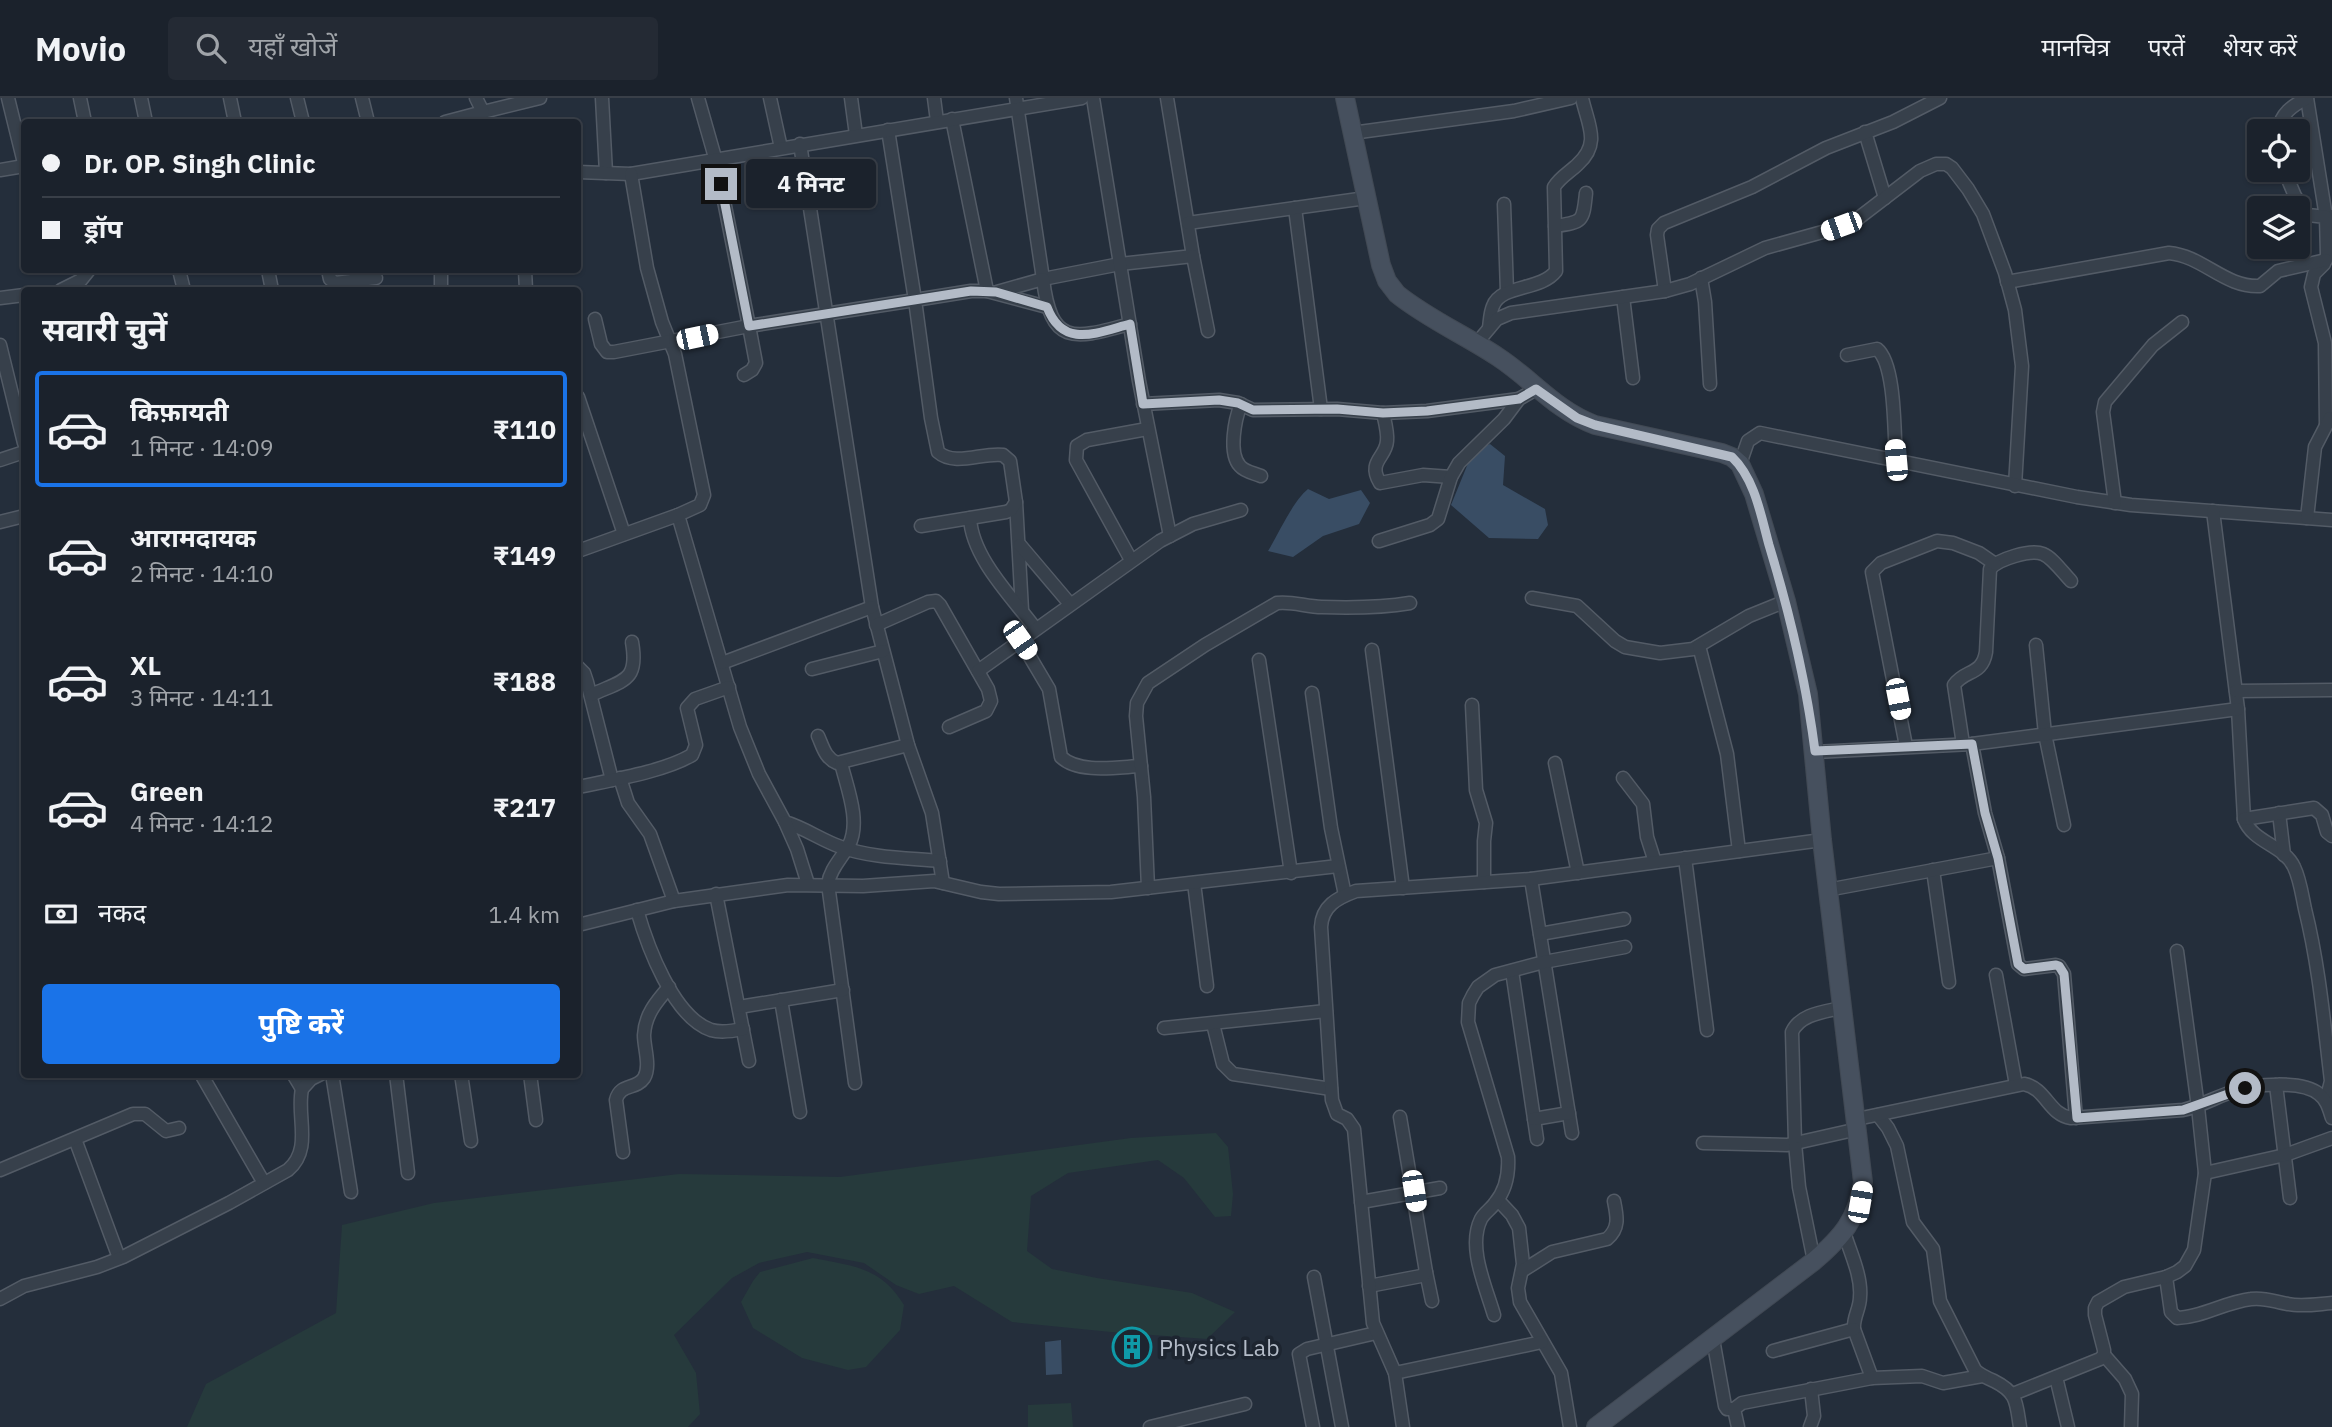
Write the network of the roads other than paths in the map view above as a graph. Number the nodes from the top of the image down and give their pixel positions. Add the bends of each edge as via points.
1 (8, 98) edge
2 (80, 98) edge
3 (141, 98) edge
4 (230, 98) edge
5 (297, 98) edge
6 (362, 98) edge
7 (476, 98) edge
8 (540, 98) edge
9 (602, 98) edge
10 (698, 98) edge
11 (770, 98) edge
12 (851, 98) edge
13 (934, 98) edge
14 (1082, 98) edge
15 (1093, 98) edge
16 (1167, 98) edge
17 (1345, 98) edge
18 (1570, 98) edge
19 (1581, 98) edge
20 (1940, 98) edge
21 (2307, 98) edge
22 (1017, 103) edge
23 (1531, 103) edge
24 (483, 111) junction
25 (84, 119) edge
26 (145, 119) edge
27 (234, 119) edge
28 (302, 119) edge
29 (367, 119) edge
30 (455, 119) edge
31 (952, 119) junction
32 (2282, 119) edge
33 (937, 121) junction
34 (888, 130) junction
35 (1865, 132) junction
36 (1352, 133) junction
37 (856, 135) junction
38 (800, 144) junction
39 (781, 148) junction
40 (21, 152) edge
41 (716, 161) junction
42 (21, 165) edge
43 (0, 170) edge
44 (581, 172) edge
45 (606, 173) junction
46 (631, 174) junction
47 (2289, 182) edge
48 (1586, 193) dead end
49 (1366, 198) junction
50 (1885, 198) junction
51 (1504, 204) dead end
52 (1295, 208) junction
53 (2329, 216) edge
54 (1188, 223) junction
55 (1555, 226) junction
56 (1194, 256) junction
57 (2326, 260) junction
58 (1120, 264) junction
59 (87, 273) edge
60 (329, 273) edge
61 (376, 278) dead end
62 (1701, 278) junction
63 (1043, 279) junction
64 (2007, 282) junction
65 (67, 287) edge
66 (340, 287) edge
67 (992, 291) junction
68 (1665, 291) junction
69 (1507, 292) junction
70 (21, 295) edge
71 (1623, 297) junction
72 (0, 298) edge
73 (915, 300) junction
74 (1047, 307) junction
75 (828, 315) junction
76 (595, 319) dead end
77 (2182, 322) dead end
78 (1130, 324) junction
79 (749, 326) junction
80 (1489, 329) junction
81 (1208, 331) dead end
82 (671, 343) junction
83 (1476, 344) junction
84 (0, 345) edge
85 (1847, 355) dead end
86 (744, 375) dead end
87 (1633, 378) dead end
88 (1710, 384) dead end
89 (1536, 389) junction
90 (1519, 399) junction
91 (1143, 404) junction
92 (1241, 404) junction
93 (581, 406) edge
94 (1321, 409) junction
95 (1383, 413) junction
96 (2329, 419) edge
97 (1147, 429) junction
98 (21, 431) edge
99 (21, 453) edge
100 (0, 460) edge
101 (1896, 460) junction
102 (1740, 464) junction
103 (1261, 476) dead end
104 (1451, 477) junction
105 (2015, 486) junction
106 (1016, 502) junction
107 (2115, 503) junction
108 (1241, 510) dead end
109 (2213, 511) junction
110 (678, 515) junction
111 (21, 517) edge
112 (970, 518) junction
113 (2307, 518) junction
114 (2332, 520) edge
115 (0, 522) edge
116 (921, 526) dead end
117 (624, 534) junction
118 (1170, 536) junction
119 (1379, 541) dead end
120 (1020, 545) junction
121 (581, 550) edge
122 (1130, 560) junction
123 (1995, 564) junction
124 (2071, 581) dead end
125 (1532, 598) dead end
126 (1786, 601) junction
127 (1410, 603) dead end
128 (1070, 604) junction
129 (872, 607) junction
130 (1022, 611) junction
131 (876, 625) junction
132 (1035, 628) junction
133 (1020, 640) junction
134 (632, 642) dead end
135 (2036, 645) dead end
136 (1699, 646) junction
137 (1372, 650) dead end
138 (883, 651) junction
139 (1259, 660) dead end
140 (722, 663) junction
141 (812, 669) dead end
142 (581, 670) edge
143 (978, 670) junction
144 (729, 687) junction
145 (2332, 690) edge
146 (2236, 691) junction
147 (1312, 693) dead end
148 (591, 695) junction
149 (1472, 705) dead end
150 (2238, 709) junction
151 (949, 727) dead end
152 (2045, 733) junction
153 (818, 736) dead end
154 (1967, 744) junction
155 (908, 745) junction
156 (1906, 746) junction
157 (1815, 751) junction
158 (841, 763) junction
159 (1555, 763) dead end
160 (1141, 766) junction
161 (1623, 778) dead end
162 (616, 779) junction
163 (581, 786) edge
164 (2279, 813) junction
165 (2244, 819) junction
166 (785, 822) junction
167 (2064, 825) dead end
168 (2332, 836) edge
169 (1822, 840) junction
170 (847, 849) junction
171 (1739, 851) junction
172 (2284, 855) junction
173 (1685, 858) junction
174 (1998, 858) junction
175 (940, 861) junction
176 (1655, 862) junction
177 (1338, 866) junction
178 (1933, 870) junction
179 (1291, 873) junction
180 (1578, 873) junction
181 (1531, 879) junction
182 (1484, 882) junction
183 (943, 883) junction
184 (1194, 883) junction
185 (808, 884) junction
186 (828, 884) junction
187 (1148, 888) junction
188 (1404, 888) junction
189 (1828, 890) junction
190 (716, 894) junction
191 (1345, 895) junction
192 (674, 901) junction
193 (637, 910) junction
194 (1623, 919) dead end
195 (581, 924) edge
196 (1540, 934) junction
197 (1625, 947) dead end
198 (2176, 951) dead end
199 (1544, 962) junction
200 (1512, 971) junction
201 (1996, 975) dead end
202 (1949, 982) dead end
203 (1208, 986) dead end
204 (669, 987) junction
205 (843, 990) junction
206 (781, 1000) junction
207 (739, 1007) junction
208 (1841, 1008) junction
209 (1326, 1011) junction
210 (1213, 1024) junction
211 (1164, 1028) dead end
212 (743, 1029) junction
213 (1707, 1030) dead end
214 (749, 1061) dead end
215 (203, 1078) edge
216 (295, 1078) edge
217 (314, 1078) edge
218 (333, 1078) edge
219 (396, 1078) edge
220 (462, 1078) edge
221 (531, 1078) edge
222 (2331, 1081) edge
223 (855, 1083) dead end
224 (2016, 1085) junction
225 (2276, 1086) junction
226 (302, 1089) junction
227 (1331, 1089) junction
228 (2326, 1101) junction
229 (2198, 1107) junction
230 (800, 1112) dead end
231 (1569, 1113) junction
232 (1878, 1115) junction
233 (1400, 1117) dead end
234 (2077, 1118) junction
235 (2332, 1118) edge
236 (1534, 1119) junction
237 (536, 1120) dead end
238 (1857, 1124) junction
239 (179, 1128) dead end
240 (1572, 1133) dead end
241 (2332, 1138) edge
242 (75, 1139) junction
243 (1537, 1139) dead end
244 (471, 1141) dead end
245 (1703, 1143) dead end
246 (1795, 1143) junction
247 (623, 1152) dead end
248 (2285, 1155) junction
249 (0, 1170) edge
250 (408, 1173) dead end
251 (2205, 1173) junction
252 (264, 1184) junction
253 (1440, 1188) dead end
254 (1414, 1191) junction
255 (351, 1192) dead end
256 (2290, 1198) dead end
257 (1498, 1200) junction
258 (1614, 1201) dead end
259 (1361, 1202) junction
260 (1844, 1233) junction
261 (119, 1258) junction
262 (1814, 1261) junction
263 (1522, 1271) junction
264 (1426, 1272) junction
265 (2166, 1277) junction
266 (1314, 1278) dead end
267 (1369, 1286) junction
268 (0, 1299) edge
269 (1432, 1301) dead end
270 (2332, 1303) edge
271 (1493, 1315) dead end
272 (1854, 1329) junction
273 (1376, 1333) junction
274 (1713, 1339) junction
275 (1542, 1342) junction
276 (1325, 1346) junction
277 (1773, 1351) dead end
278 (2104, 1355) junction
279 (1395, 1373) junction
280 (1982, 1376) junction
281 (2056, 1377) junction
282 (1872, 1378) junction
283 (1811, 1389) junction
284 (2013, 1395) junction
285 (1245, 1404) dead end
286 (1734, 1409) junction
287 (1603, 1425) edge
288 (1150, 1427) edge
289 (1313, 1427) edge
290 (1342, 1427) edge
291 (1403, 1427) edge
292 (1570, 1427) edge
293 (1738, 1427) edge
294 (1810, 1427) edge
295 (2020, 1427) edge
296 (2068, 1427) edge
297 (2131, 1427) edge

1 - 40 street
2 - 25 street
3 - 26 street
4 - 27 street
5 - 28 street
6 - 29 street
7 - 24 street
8 - 24 street
9 - 45 street
10 - 41 street
11 - 39 street
12 - 37 street
13 - 33 street
14 - 22 street
15 - 58 street
16 - 54 street
17 - 36 street
18 - 23 street
19 - 55 street via 1591,148 1554,187
20 - 35 street
21 - 32 street
21 - 53 street
22 - 31 street
22 - 63 street
23 - 36 street
24 - 30 street
31 - 33 street
31 - 67 street
33 - 34 street
34 - 37 street
34 - 73 street
35 - 50 street
35 - 68 street via 1664,223 1657,235
36 - 49 street
37 - 38 street
38 - 39 street
38 - 75 street
39 - 41 street
41 - 46 street
41 - 79 street
42 - 43 street
44 - 45 street
45 - 46 street
46 - 82 street via 647,268
47 - 53 street via 2308,215
48 - 55 street via 1583,217
49 - 52 street
49 - 83 street via 1387,281 1397,294
50 - 62 street via 1856,220 1765,248
50 - 64 street via 1920,171 1946,163 1983,214
51 - 69 street
52 - 54 street
52 - 94 street
53 - 57 street
54 - 56 street
55 - 69 street via 1556,271 1545,281
56 - 58 street
56 - 81 street
57 - 64 street via 2278,271 2260,286 2241,284 2189,256 2169,254
57 - 96 street via 2314,274 2311,287 2325,343
58 - 63 street
58 - 78 street
59 - 65 street
60 - 66 street
61 - 66 street
62 - 68 street
62 - 88 street
63 - 67 street
63 - 74 street
64 - 105 street via 2022,366
67 - 73 street
67 - 74 street
68 - 71 street
69 - 80 street via 1493,306
70 - 72 street
71 - 80 street via 1511,313
71 - 87 street
73 - 75 street
73 - 106 street via 938,452 947,458 1003,455 1010,461
74 - 78 street via 1057,326 1072,335
75 - 79 street
75 - 129 street
76 - 82 street via 607,352
77 - 107 street via 2153,345 2105,402
78 - 91 street
79 - 82 street
79 - 86 street via 756,363
80 - 83 street
82 - 110 street via 704,495 700,505
83 - 89 street
84 - 98 street
85 - 101 street via 1877,349 1884,356
89 - 90 street
89 - 102 street via 1595,425 1722,453
90 - 95 street
90 - 104 street
91 - 92 street via 1219,400
91 - 97 street
92 - 94 street via 1253,410
92 - 103 street via 1234,425 1236,459 1245,470
93 - 117 street
94 - 95 street
95 - 104 street via 1387,442 1376,463 1380,482 1423,475
96 - 113 street via 2315,447
97 - 118 street
97 - 122 street via 1087,440 1075,451
99 - 100 street
101 - 102 street via 1760,433 1748,441
101 - 105 street
102 - 126 street via 1754,494
104 - 119 street via 1438,519
105 - 107 street
106 - 112 street via 1006,512
106 - 120 street
107 - 109 street
108 - 118 street via 1208,518
109 - 113 street
109 - 146 street
110 - 117 street
110 - 140 street
111 - 115 street
112 - 116 street
112 - 130 street via 975,544
113 - 114 street
117 - 121 street
118 - 122 street
120 - 128 street
120 - 130 street
122 - 128 street
123 - 124 street via 2011,557 2043,554
123 - 154 street via 1988,575 1984,663 1954,685
123 - 156 street via 1954,543 1937,541 1881,563 1872,572
125 - 136 street via 1577,606 1615,641 1637,650 1678,652
126 - 136 street via 1749,616
126 - 157 street via 1808,694
127 - 160 street via 1360,609 1278,603 1232,628 1156,677 1141,692 1136,716
128 - 132 street
129 - 131 street
129 - 140 street
130 - 132 street
131 - 138 street
131 - 143 street via 936,601
132 - 133 street
133 - 143 street
133 - 160 street via 1049,689 1061,757 1081,766
134 - 148 street via 635,665 629,676
135 - 152 street
136 - 171 street via 1727,754
137 - 188 street
138 - 141 street
138 - 155 street
139 - 179 street
140 - 144 street
142 - 148 street
143 - 151 street via 991,696 990,706
144 - 162 street via 695,699 687,708 696,745 692,755
144 - 166 street via 748,749
145 - 146 street
146 - 150 street
147 - 177 street
148 - 162 street
149 - 182 street via 1476,790 1486,822
150 - 152 street
150 - 165 street
152 - 154 street
152 - 167 street
153 - 158 street via 830,760
154 - 156 street
154 - 174 street
155 - 158 street
155 - 175 street via 932,813
156 - 157 street
157 - 169 street
158 - 170 street via 854,818
159 - 180 street
160 - 187 street
161 - 176 street via 1643,804
162 - 163 street
162 - 192 street via 650,835
164 - 165 street
164 - 168 street via 2314,808
164 - 172 street
165 - 172 street via 2254,835
166 - 170 street
166 - 185 street
169 - 171 street
169 - 189 street
170 - 175 street
170 - 186 street
171 - 173 street
172 - 222 street via 2294,867 2315,947
173 - 176 street
173 - 213 street
174 - 178 street
174 - 234 street via 2018,964 2024,969 2056,965 2064,974
175 - 183 street
176 - 180 street
177 - 179 street
177 - 191 street
178 - 189 street
178 - 202 street
179 - 184 street
180 - 181 street
181 - 182 street
181 - 196 street
182 - 188 street
183 - 186 street
183 - 187 street via 999,894
184 - 187 street
184 - 203 street
185 - 186 street
185 - 190 street
186 - 205 street
188 - 191 street
189 - 208 street
190 - 192 street
190 - 207 street
191 - 209 street via 1325,909 1321,918
192 - 193 street
193 - 195 street
193 - 204 street via 652,956
194 - 196 street
196 - 199 street
197 - 199 street
198 - 229 street
199 - 200 street
199 - 231 street
200 - 236 street
200 - 257 street via 1495,975 1478,987 1467,1012 1508,1157 1508,1177
201 - 224 street
204 - 212 street via 702,1025 723,1032
204 - 247 street via 649,1013 644,1035 645,1077 617,1094
205 - 206 street
205 - 223 street
206 - 207 street
206 - 230 street
207 - 212 street
208 - 238 street
208 - 246 street via 1801,1020 1792,1032
209 - 210 street
209 - 227 street
210 - 211 street
210 - 227 street via 1223,1064 1233,1074
212 - 214 street
215 - 252 street
216 - 226 street
217 - 226 street
218 - 255 street
219 - 250 street
220 - 244 street
221 - 237 street
222 - 228 street
224 - 232 street
224 - 234 street via 2032,1086 2056,1113
225 - 228 street via 2300,1085
225 - 229 street via 2236,1090
225 - 248 street
226 - 252 street via 300,1155 288,1170
227 - 259 street via 1337,1114 1354,1129
228 - 235 street
229 - 234 street
229 - 251 street
231 - 236 street
231 - 240 street
232 - 238 street
232 - 280 street via 1897,1146 1913,1222 1934,1253 1940,1301
233 - 254 street
236 - 243 street
238 - 246 street
238 - 260 street via 1863,1182 1860,1202
239 - 242 street via 166,1131 150,1116 138,1113
241 - 248 street
242 - 249 street
242 - 261 street
245 - 246 street
246 - 262 street
248 - 251 street
248 - 256 street
251 - 265 street via 2194,1250 2185,1266
252 - 261 street
253 - 254 street
254 - 259 street
254 - 264 street
257 - 263 street via 1519,1228
257 - 271 street via 1480,1220 1477,1240
258 - 263 street via 1618,1220 1607,1239 1552,1252
259 - 267 street
260 - 262 street
260 - 272 street via 1860,1292
261 - 268 street via 24,1286
262 - 274 street
263 - 275 street via 1520,1302
264 - 267 street
264 - 269 street
265 - 270 street via 2171,1312 2177,1318 2253,1298 2292,1305
265 - 278 street via 2124,1287 2098,1302 2095,1315
266 - 276 street
267 - 273 street
272 - 277 street
272 - 282 street
273 - 276 street
273 - 279 street
274 - 286 street via 1725,1406
274 - 287 street
275 - 279 street
275 - 292 street via 1561,1373
276 - 289 street via 1302,1351 1298,1357
276 - 290 street
278 - 281 street
278 - 297 street via 2132,1394
279 - 291 street
280 - 282 street via 1943,1384 1922,1376
280 - 284 street
281 - 284 street
281 - 296 street
282 - 283 street
283 - 286 street
283 - 294 street via 1814,1416
284 - 295 street
285 - 288 street
286 - 293 street

